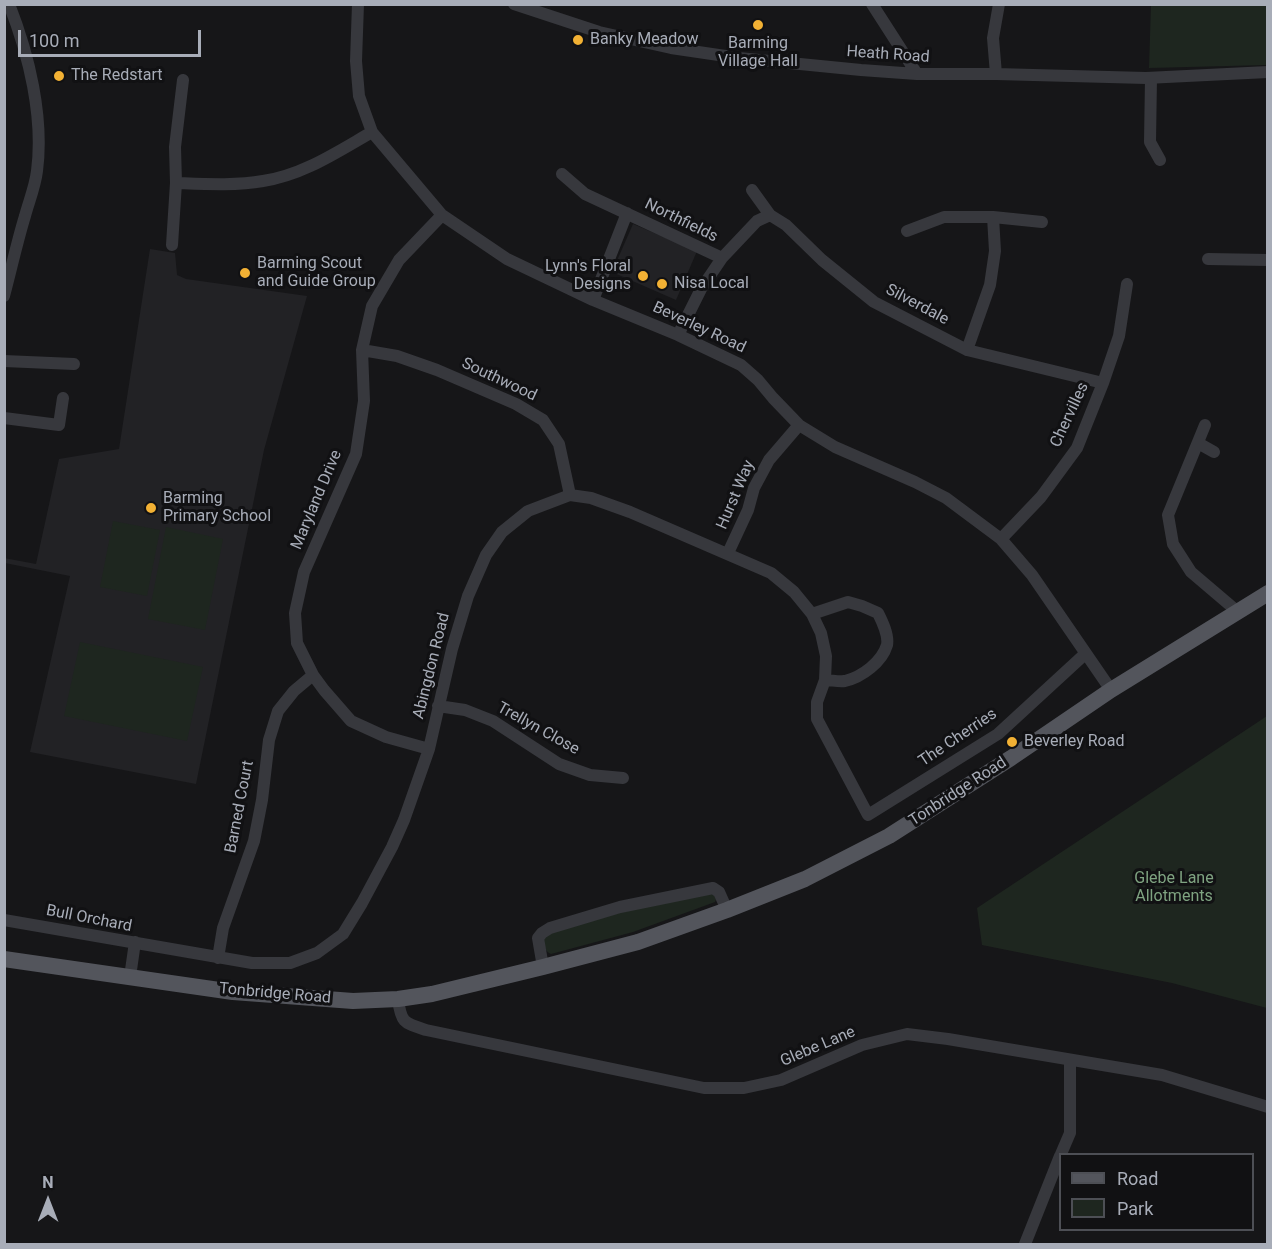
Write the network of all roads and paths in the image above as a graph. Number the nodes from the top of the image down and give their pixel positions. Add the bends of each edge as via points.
1 (9, 4) edge
2 (358, 4) edge
3 (514, 4) edge
4 (872, 4) edge
5 (999, 4) edge
6 (1268, 72) edge
7 (917, 74) junction
8 (996, 74) junction
9 (1151, 78) junction
10 (183, 80) dead end
11 (372, 132) junction
12 (1160, 160) dead end
13 (562, 174) dead end
14 (176, 183) junction
15 (752, 190) dead end
16 (627, 213) junction
17 (442, 215) junction
18 (770, 215) junction
19 (993, 217) junction
20 (1042, 222) dead end
21 (907, 231) dead end
22 (172, 250) dead end
23 (722, 258) junction
24 (1208, 259) dead end
25 (1268, 261) edge
26 (1127, 284) dead end
27 (4, 297) edge
28 (593, 300) junction
29 (678, 335) junction
30 (362, 350) junction
31 (967, 350) junction
32 (4, 361) edge
33 (74, 364) dead end
34 (1103, 383) junction
35 (63, 398) dead end
36 (4, 418) edge
37 (799, 425) junction
38 (1205, 425) dead end
39 (1198, 443) junction
40 (1214, 452) dead end
41 (570, 495) junction
42 (1000, 539) junction
43 (728, 553) junction
44 (1268, 593) edge
45 (1238, 612) junction
46 (812, 614) junction
47 (1086, 654) junction
48 (313, 675) junction
49 (825, 680) junction
50 (1111, 690) junction
51 (438, 706) junction
52 (429, 749) junction
53 (623, 778) dead end
54 (727, 910) junction
55 (4, 920) edge
56 (135, 942) junction
57 (218, 958) junction
58 (4, 959) edge
59 (543, 967) junction
60 (130, 977) junction
61 (398, 999) junction
62 (1070, 1060) junction
63 (1268, 1107) edge
64 (1062, 1153) edge
65 (1059, 1160) edge
66 (1025, 1245) edge

1 - 27 street via 30,69 39,152 34,190
2 - 11 street, Beverley Road via 359,96
3 - 7 street, Heath Road via 599,32 671,48 784,63
4 - 7 street
5 - 8 street via 993,38
6 - 9 street, Heath Road
7 - 8 street, Heath Road
8 - 9 street, Heath Road
9 - 12 street via 1150,142
10 - 14 street via 175,147
11 - 14 street via 295,173 263,181
11 - 17 street, Beverley Road
13 - 16 street, Northfields via 585,194
14 - 22 street
15 - 18 street, Silverdale
16 - 23 street, Northfields
16 - 28 street, Northfields
17 - 28 street, Beverley Road via 507,259
17 - 30 street, Maryland Drive via 399,260 372,306
18 - 23 street via 757,221
18 - 31 street, Silverdale via 874,302
19 - 20 street
19 - 21 street via 944,217
19 - 31 street via 995,251 990,285
23 - 29 street
24 - 25 street
26 - 34 street, Chervilles via 1119,336
28 - 29 street, Beverley Road
29 - 37 street, Beverley Road via 741,365
30 - 41 street, Southwood via 397,356 437,370 543,420 559,444
30 - 48 street, Maryland Drive via 364,401 356,454 304,572 295,614 297,643
31 - 34 street, Silverdale
32 - 33 street
34 - 42 street, Chervilles via 1077,448 1041,497
35 - 36 street via 59,425
37 - 42 street, Beverley Road via 835,447 946,498
37 - 43 street, Hurst Way via 769,460
38 - 39 street
39 - 40 street
39 - 45 street via 1168,515 1173,544 1191,572
41 - 43 street via 624,510
41 - 51 street, Abingdon Road via 528,511 502,532 486,555 468,596
42 - 47 street, Beverley Road via 1032,575
43 - 46 street via 771,573 795,592
44 - 45 main road, Tonbridge Road
45 - 50 main road, Tonbridge Road
46 - 49 street via 826,656
46 - 49 street via 848,602 862,606 878,613 888,643 868,671 844,681
47 - 49 street, The Cherries via 998,734 868,815 817,718 817,702
47 - 50 street, Beverley Road
48 - 52 street, Maryland Drive via 351,721 386,737
48 - 57 street, Barned Court via 278,711 269,740 254,840 223,928
50 - 54 main road, Tonbridge Road via 889,836 805,879
51 - 52 street, Abingdon Road
51 - 53 street, Trellyn Close via 465,710 492,721 559,764 590,775
52 - 57 street, Abingdon Road via 396,838 343,934 318,953 290,963
54 - 59 main road, Tonbridge Road via 638,942
54 - 59 street via 714,888 620,907 550,928 538,938
55 - 56 street, Bull Orchard
56 - 57 street, Abingdon Road
56 - 60 street, Bull Orchard
58 - 60 main road, Tonbridge Road
59 - 61 main road, Tonbridge Road
60 - 61 main road, Tonbridge Road via 233,992 353,1001
61 - 62 street, Glebe Lane via 403,1020 426,1030 704,1088 744,1088 781,1080 862,1045 907,1034
62 - 63 street, Glebe Lane via 1162,1075
62 - 64 street via 1070,1133
65 - 66 street

